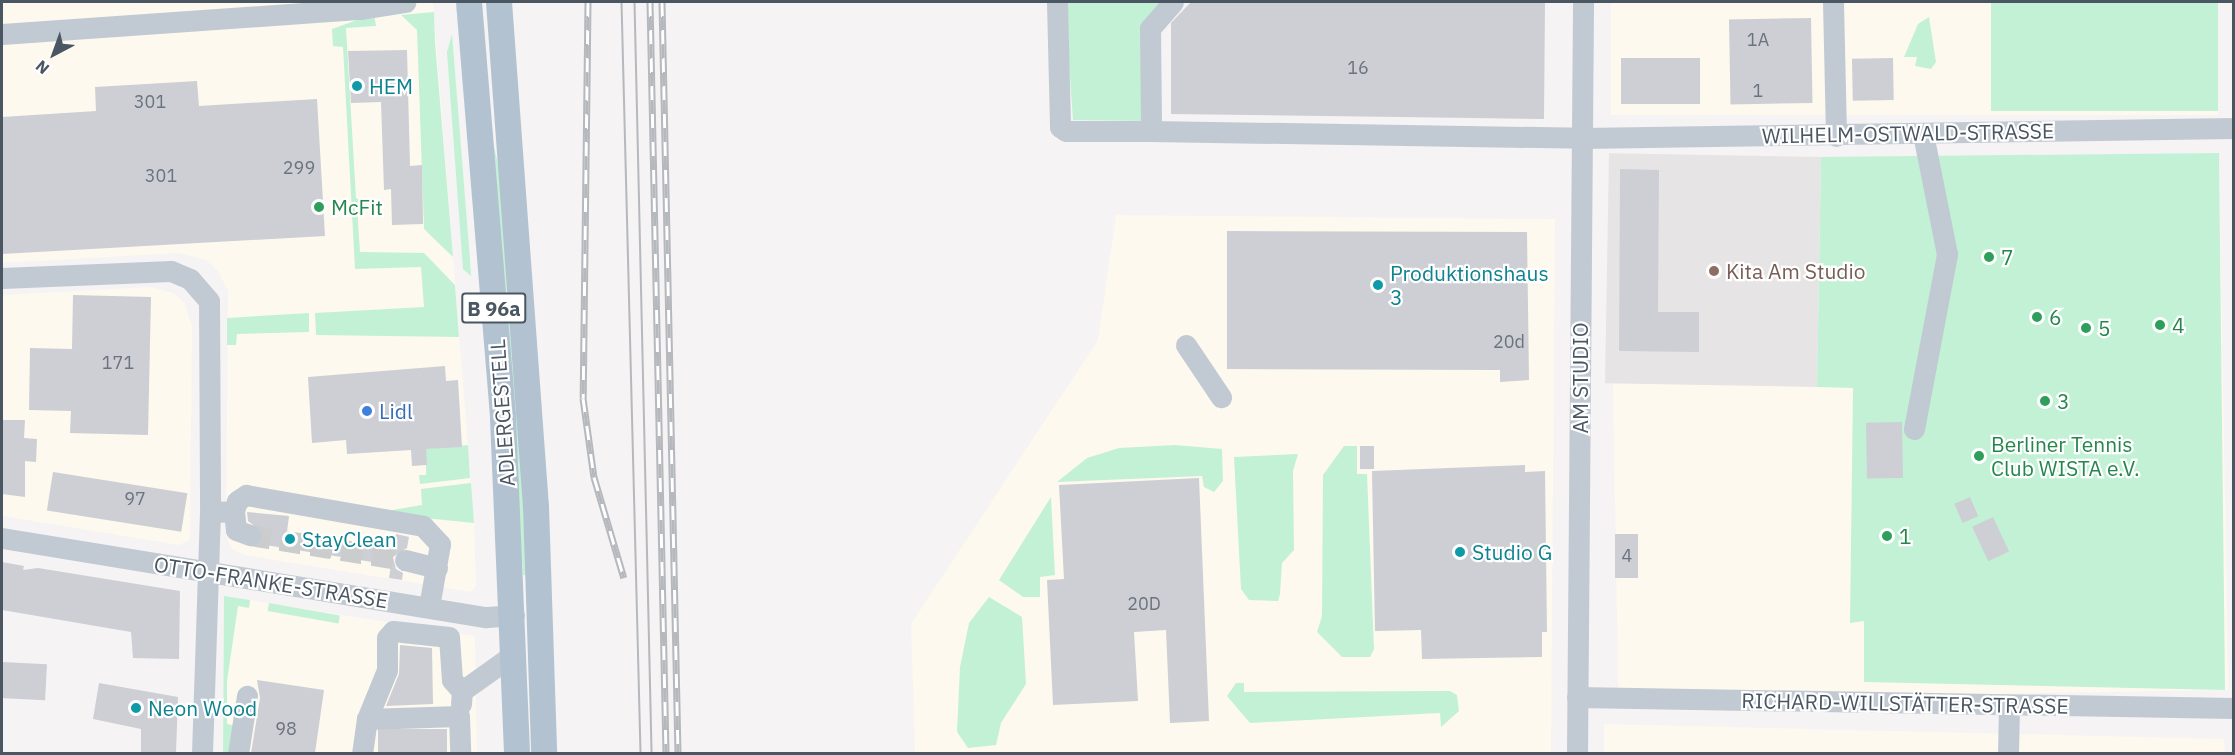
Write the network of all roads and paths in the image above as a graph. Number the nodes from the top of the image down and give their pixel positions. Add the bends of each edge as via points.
1 (405, 2) edge
2 (469, 2) edge
3 (488, 2) edge
4 (499, 2) edge
5 (1058, 2) edge
6 (1173, 2) edge
7 (1583, 2) edge
8 (1833, 2) edge
9 (2, 34) edge
10 (501, 37) junction
11 (2234, 128) edge
12 (1151, 131) junction
13 (1923, 134) junction
14 (1836, 136) junction
15 (1582, 138) junction
16 (2, 278) edge
17 (1186, 345) dead end
18 (1221, 397) dead end
19 (1914, 429) dead end
20 (234, 511) junction
21 (210, 512) junction
22 (250, 535) tunnel mouth
23 (2, 538) edge
24 (405, 560) tunnel mouth
25 (437, 568) junction
26 (205, 572) junction
27 (429, 607) junction
28 (542, 612) junction
29 (514, 615) junction
30 (514, 654) junction
31 (462, 691) junction
32 (246, 696) dead end
33 (1577, 696) junction
34 (2009, 705) junction
35 (2234, 708) edge
36 (459, 716) junction
37 (367, 719) junction
38 (202, 753) edge
39 (238, 753) edge
40 (362, 753) edge
41 (460, 753) edge
42 (517, 753) edge
43 (544, 753) edge
44 (1577, 753) edge
45 (2008, 753) edge

1 - 9 street via 361,9
2 - 29 main road, ADLERGESTELL / B 96a
3 - 10 main road, ADLERGESTELL
4 - 10 main road, ADLERGESTELL / B 96a
5 - 12 street, WILHELM-OSTWALD-STRASSE via 1060,127 1066,131
6 - 12 street via 1150,28
7 - 15 street, AM STUDIO
8 - 14 street
10 - 28 main road, ADLERGESTELL / B 96a
11 - 13 street, WILHELM-OSTWALD-STRASSE
12 - 15 street, WILHELM-OSTWALD-STRASSE
13 - 14 street, WILHELM-OSTWALD-STRASSE
13 - 19 street via 1947,254
14 - 15 street, WILHELM-OSTWALD-STRASSE
15 - 33 street, AM STUDIO
16 - 21 street via 163,271 178,273 197,285 209,301
17 - 18 street
20 - 21 street
20 - 22 street via 236,530
20 - 25 street via 237,501 246,495 423,526 438,538
21 - 26 street
23 - 26 street, OTTO-FRANKE-STRASSE
24 - 25 street
25 - 27 street
26 - 27 street, OTTO-FRANKE-STRASSE
26 - 38 street
27 - 29 street, OTTO-FRANKE-STRASSE via 488,617
28 - 29 main road, OTTO-FRANKE-STRASSE
28 - 43 main road, ADLERGESTELL / B 96a
29 - 30 main road, ADLERGESTELL / B 96a
30 - 31 street
30 - 42 main road, ADLERGESTELL / B 96a
31 - 36 street
31 - 37 street via 452,680 449,636 393,631 387,638 387,670
32 - 39 street
33 - 34 street, RICHARD-WILLSTÄTTER-STRASSE
33 - 44 street, AM STUDIO
34 - 35 street, RICHARD-WILLSTÄTTER-STRASSE
34 - 45 street
36 - 37 street
36 - 41 street
37 - 40 street

